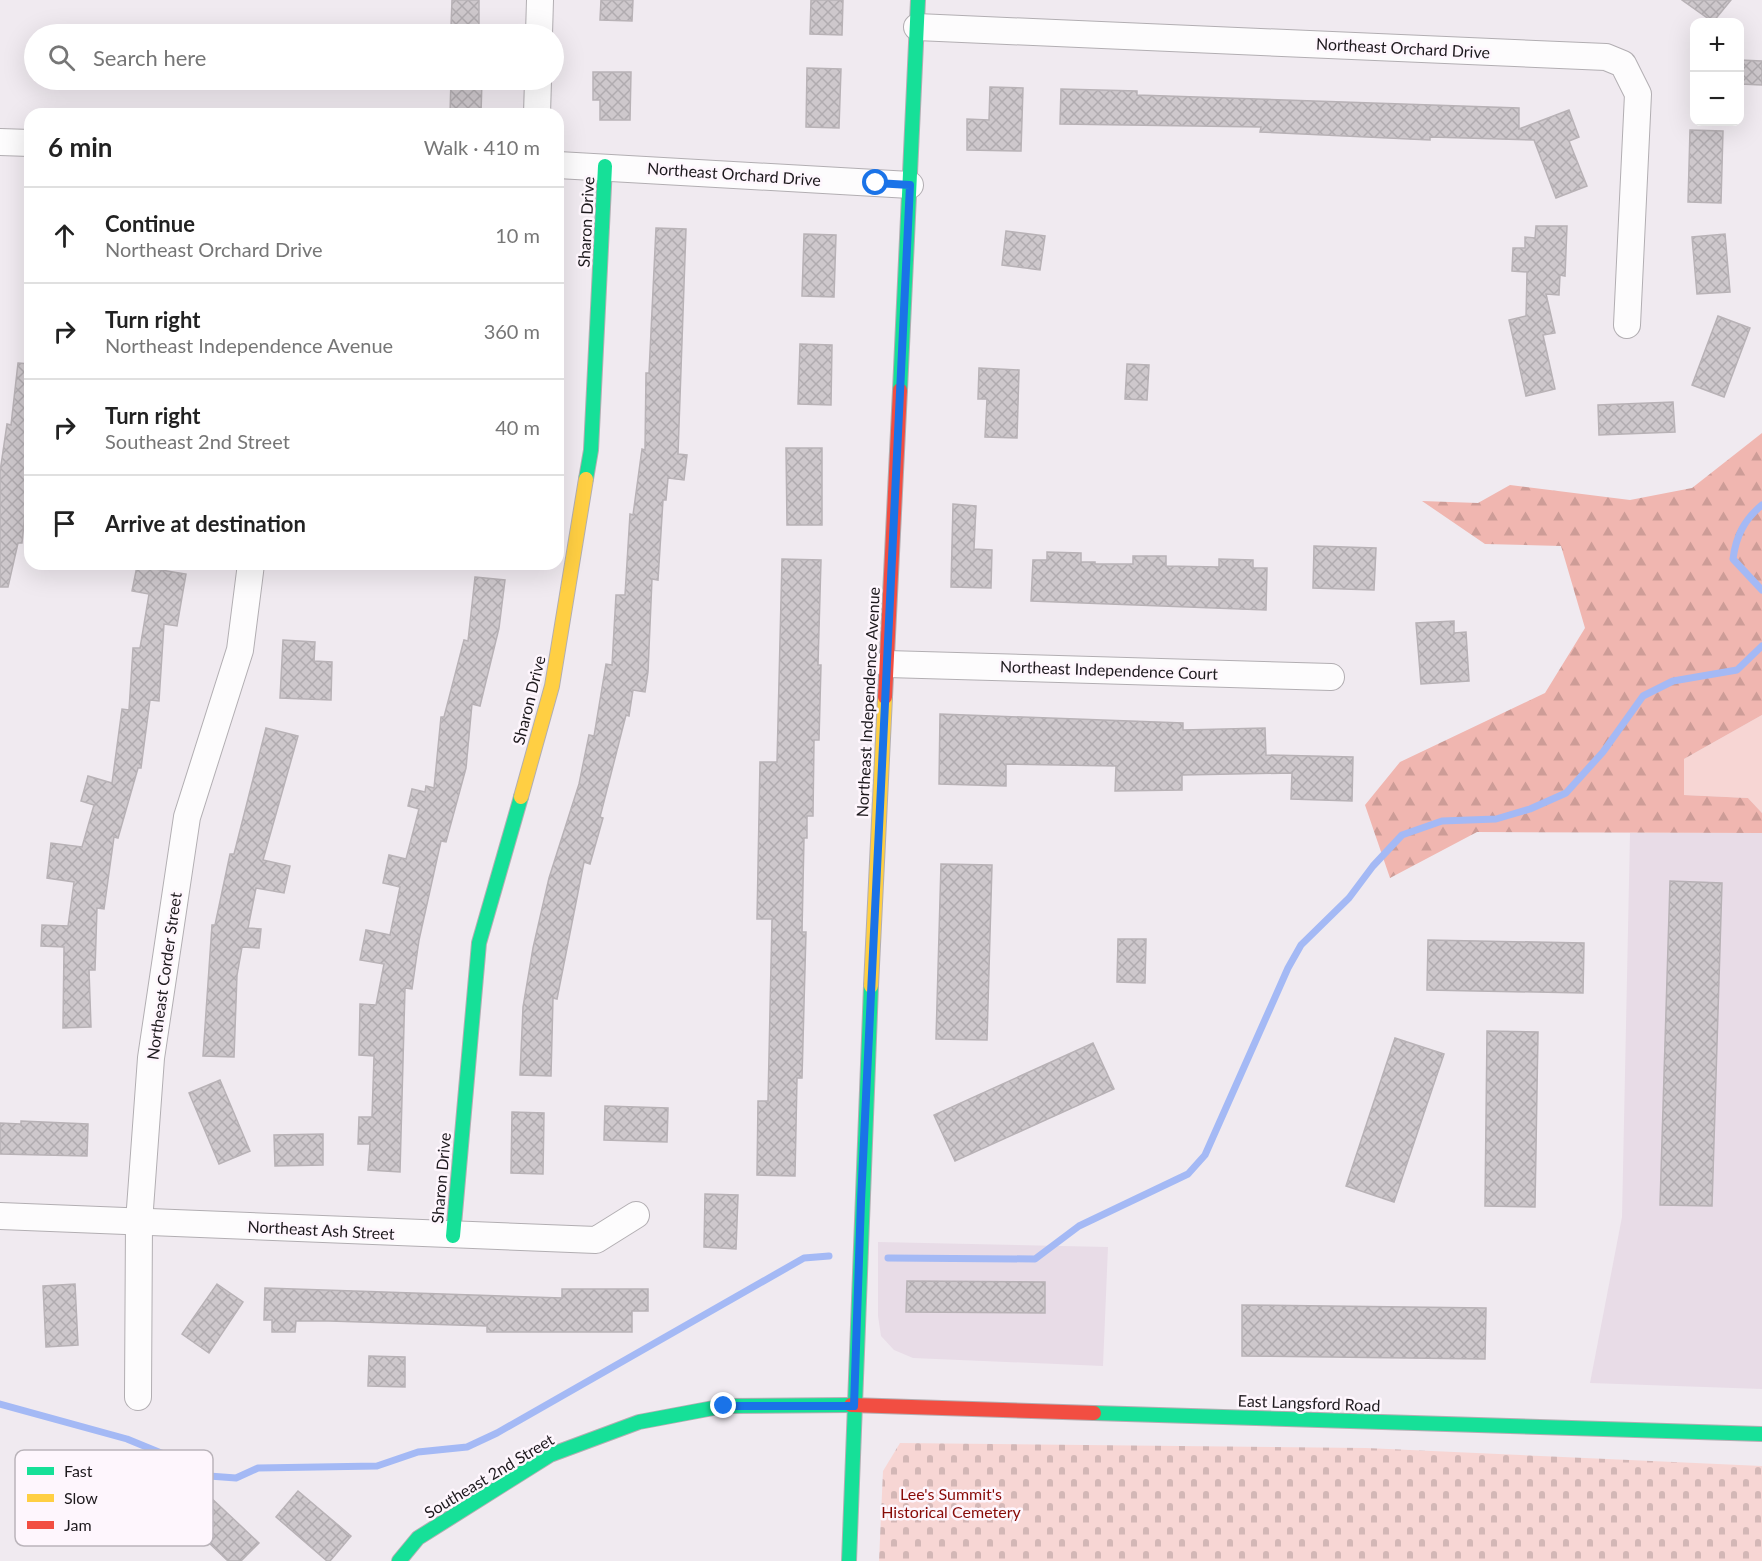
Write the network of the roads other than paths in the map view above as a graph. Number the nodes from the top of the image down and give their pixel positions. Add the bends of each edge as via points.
1 (540, 0) edge
2 (918, 0) edge
3 (539, 24) edge
4 (917, 27) junction
5 (538, 90) edge
6 (537, 108) edge
7 (0, 142) edge
8 (24, 143) edge
9 (564, 165) edge
10 (605, 166) junction
11 (910, 185) junction
12 (1627, 325) dead end
13 (250, 570) edge
14 (887, 664) junction
15 (1331, 677) dead end
16 (636, 1215) dead end
17 (0, 1216) edge
18 (139, 1222) junction
19 (453, 1236) junction
20 (138, 1397) dead end
21 (854, 1406) junction
22 (1762, 1434) edge
23 (399, 1561) edge
24 (849, 1561) edge

1 - 3 street
2 - 4 street, Northeast Independence Avenue
4 - 11 street, Northeast Independence Avenue
4 - 12 street, Northeast Orchard Drive via 1606,57 1623,64 1638,94
5 - 6 street
7 - 8 street
9 - 10 street, Northeast Orchard Drive
10 - 11 street, Northeast Orchard Drive
10 - 19 street, Sharon Drive via 591,450 552,686 479,943
11 - 14 street, Northeast Independence Avenue
13 - 18 street, Northeast Corder Street via 240,650 187,817 152,1058
14 - 15 street, Northeast Independence Court
14 - 21 street, Northeast Independence Avenue
16 - 19 street, Northeast Ash Street via 596,1240
17 - 18 street, Northeast Ash Street
18 - 19 street, Northeast Ash Street
18 - 20 street, Northeast Corder Street
21 - 22 street, East Langsford Road
21 - 23 street, Southeast 2nd Street via 724,1406 639,1422 550,1455 418,1538
21 - 24 street, Northeast Independence Avenue

